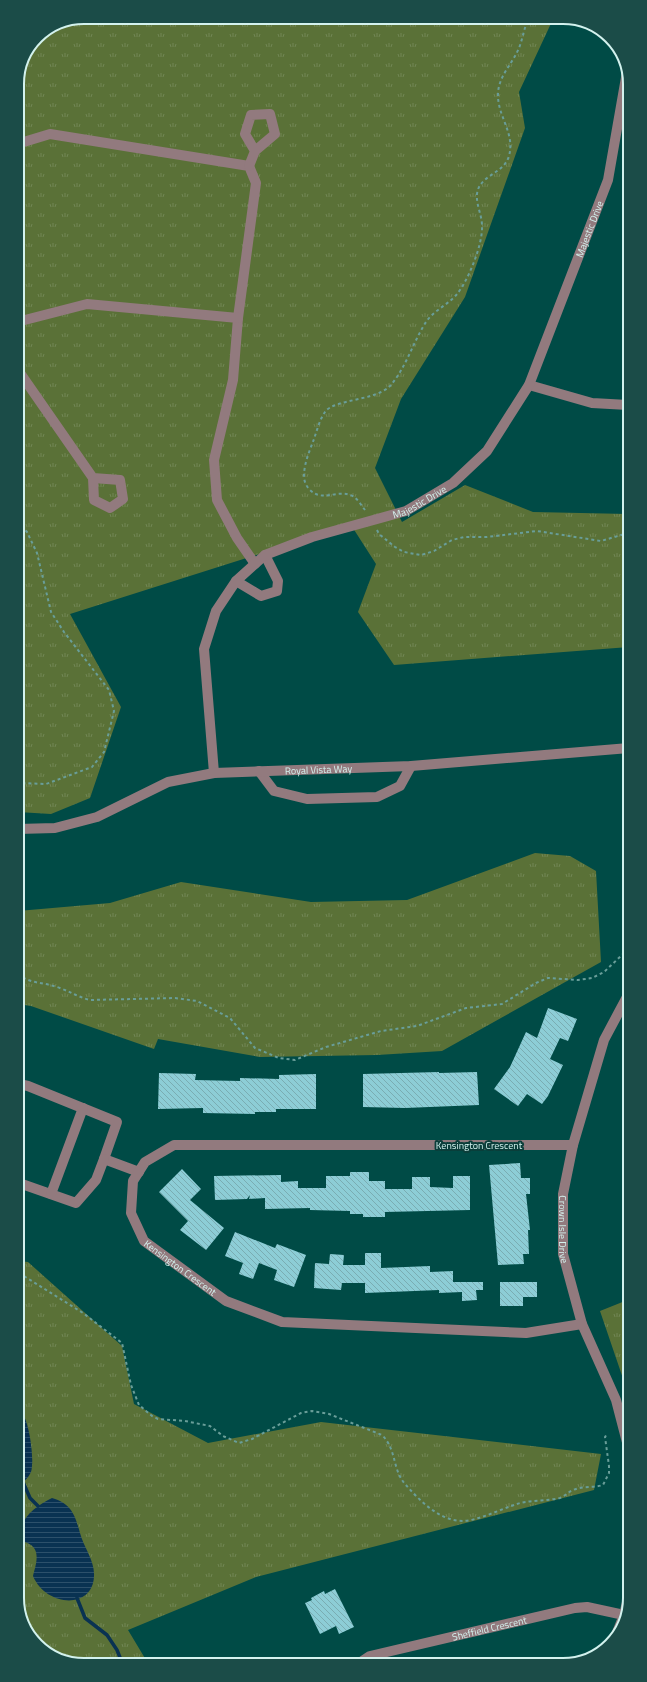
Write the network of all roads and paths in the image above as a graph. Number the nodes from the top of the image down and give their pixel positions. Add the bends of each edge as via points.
1 (527, 24) edge
2 (623, 94) edge
3 (24, 142) edge
4 (255, 151) dead end
5 (250, 166) junction
6 (238, 318) junction
7 (24, 320) edge
8 (24, 379) edge
9 (529, 385) junction
10 (623, 405) edge
11 (93, 478) dead end
12 (366, 511) dead end
13 (24, 528) edge
14 (376, 529) dead end
15 (623, 534) edge
16 (265, 555) junction
17 (255, 564) junction
18 (236, 581) junction
19 (623, 748) edge
20 (614, 749) junction
21 (623, 753) edge
22 (411, 766) junction
23 (259, 771) junction
24 (214, 773) junction
25 (24, 783) edge
26 (24, 829) edge
27 (623, 954) edge
28 (24, 978) edge
29 (623, 1004) edge
30 (24, 1086) edge
31 (83, 1108) junction
32 (573, 1145) junction
33 (104, 1159) junction
34 (139, 1172) junction
35 (24, 1185) edge
36 (51, 1194) junction
37 (24, 1276) edge
38 (582, 1324) junction
39 (623, 1427) edge
40 (608, 1434) dead end
41 (621, 1614) edge
42 (367, 1658) edge

1 - 12 path via 519,49 501,79 498,97 509,132 511,150 503,167 478,189 481,238 463,285 457,295 427,320 390,386 372,396 332,406 326,411 309,455 304,477 308,488 314,494 351,495
2 - 9 street, Majestic Drive via 608,180
3 - 5 street via 50,134
4 - 5 street
5 - 6 street via 256,183
6 - 7 street via 87,304
6 - 17 street via 233,380 214,460 216,494 237,538
8 - 11 street
9 - 10 street via 592,403
9 - 16 street, Majestic Drive via 487,451 453,483 406,511 312,537
13 - 25 path via 37,553 51,612 110,690 114,711 104,752 92,767 46,784
14 - 15 path via 395,547 404,552 421,555 464,537 537,531 601,541
16 - 17 street, Majestic Drive
16 - 18 street via 278,581 277,591 261,596
17 - 18 street, Majestic Drive
18 - 24 street, Majestic Drive via 216,611 204,649
19 - 20 street, Royal Vista Way
20 - 21 street
20 - 22 street, Royal Vista Way
22 - 23 street, Royal Vista Way
22 - 23 street via 400,786 376,797 307,799 274,791
23 - 24 street, Royal Vista Way
24 - 26 street, Royal Vista Way via 168,782 97,817 55,828
27 - 28 path via 604,972 592,978 548,978 502,1004 466,1008 417,1026 381,1031 326,1047 295,1060 279,1058 256,1048 230,1018 197,1001 175,998 90,1000 52,985
29 - 32 street, Crown Isle Drive via 604,1040
30 - 31 street
31 - 33 street via 118,1122
31 - 36 street
32 - 34 street, Kensington Crescent via 174,1145 145,1162
32 - 38 street, Crown Isle Drive via 562,1194 563,1254
33 - 34 street
33 - 36 street via 96,1180 76,1203
34 - 38 street, Kensington Crescent via 133,1181 131,1213 144,1241 226,1301 282,1322 526,1333
35 - 36 street
37 - 40 path via 83,1313 122,1343 131,1385 139,1405 152,1416 210,1426 223,1436 239,1442 252,1439 301,1413 312,1411 329,1414 382,1435 393,1451 399,1476 404,1483 426,1505 449,1519 470,1520 522,1503 560,1498 573,1490 603,1485 609,1473 605,1437
38 - 39 street, Crown Isle Drive via 616,1400
41 - 42 street, Sheffield Crescent via 587,1607 575,1608

